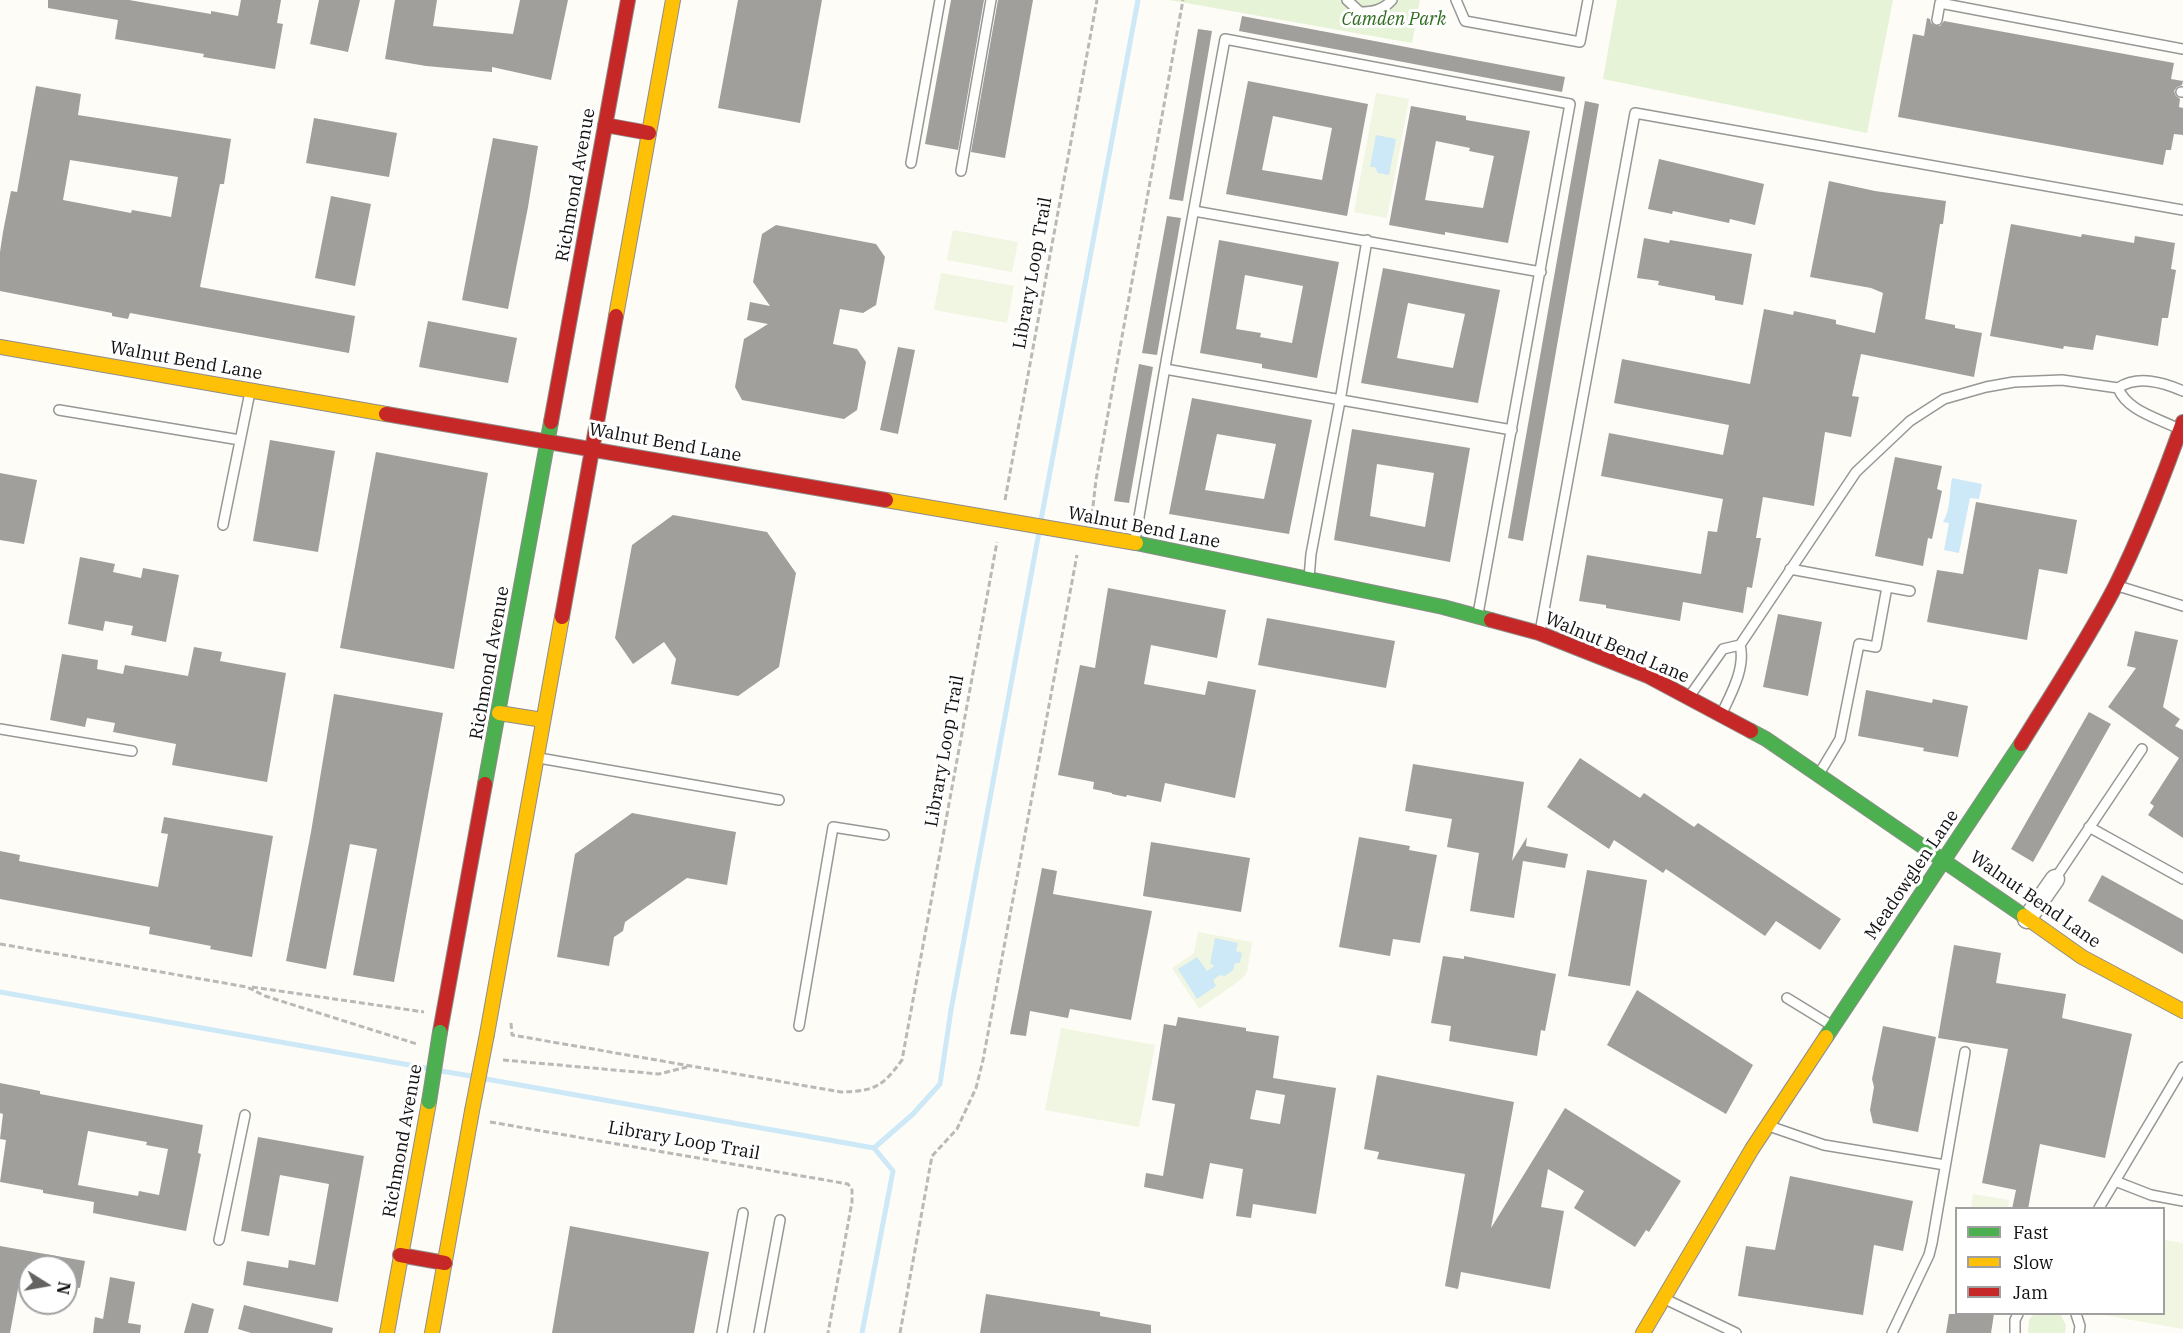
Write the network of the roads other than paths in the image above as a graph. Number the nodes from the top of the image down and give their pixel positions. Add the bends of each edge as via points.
1 (628, 0) edge
2 (673, 0) edge
3 (940, 0) edge
4 (992, 0) edge
5 (1347, 0) edge
6 (1392, 0) edge
7 (1456, 0) edge
8 (1587, 0) edge
9 (1978, 0) edge
10 (1976, 10) junction
11 (1936, 20) dead end
12 (2183, 49) edge
13 (605, 125) junction
14 (649, 133) junction
15 (911, 162) dead end
16 (961, 171) dead end
17 (2183, 210) edge
18 (1194, 211) junction
19 (1367, 240) junction
20 (1541, 272) junction
21 (0, 346) edge
22 (1165, 369) junction
23 (2118, 388) junction
24 (250, 391) junction
25 (2183, 391) edge
26 (1340, 401) junction
27 (59, 410) dead end
28 (2182, 425) edge
29 (1512, 430) junction
30 (240, 440) junction
31 (548, 441) junction
32 (592, 449) junction
33 (223, 525) dead end
34 (1135, 543) junction
35 (1790, 569) junction
36 (1309, 580) junction
37 (2115, 586) junction
38 (1887, 587) junction
39 (1910, 591) dead end
40 (2183, 606) edge
41 (1478, 616) junction
42 (1539, 633) junction
43 (1740, 645) junction
44 (1688, 697) junction
45 (499, 713) junction
46 (1721, 715) junction
47 (543, 720) junction
48 (0, 729) edge
49 (2142, 749) dead end
50 (132, 751) dead end
51 (536, 758) junction
52 (1819, 774) junction
53 (779, 800) dead end
54 (2090, 827) junction
55 (884, 835) dead end
56 (1944, 860) junction
57 (2055, 879) joint
58 (2183, 879) edge
59 (2027, 919) junction
60 (1787, 998) dead end
61 (2183, 1011) edge
62 (799, 1026) dead end
63 (1833, 1027) junction
64 (1965, 1052) dead end
65 (2183, 1067) edge
66 (245, 1115) dead end
67 (1768, 1125) junction
68 (1945, 1165) junction
69 (2115, 1181) junction
70 (2183, 1201) edge
71 (2100, 1207) edge
72 (743, 1213) dead end
73 (780, 1220) dead end
74 (219, 1240) dead end
75 (400, 1256) junction
76 (445, 1263) junction
77 (1663, 1298) junction
78 (2018, 1315) edge
79 (2076, 1315) edge
80 (387, 1333) edge
81 (432, 1333) edge
82 (722, 1333) edge
83 (759, 1333) edge
84 (1643, 1333) edge
85 (1736, 1333) edge
86 (1892, 1333) edge
87 (2015, 1333) edge
88 (2079, 1333) edge

1 - 13 street, Richmond Avenue
2 - 14 street
3 - 15 lane
4 - 16 lane
5 - 6 lane via 1360,12 1371,12
7 - 8 lane via 1465,21 1580,42
9 - 10 lane
10 - 11 lane via 1940,3
10 - 12 lane
13 - 14 street
13 - 31 street, Richmond Avenue
14 - 32 street
17 - 42 lane via 1635,113
18 - 19 lane
18 - 20 lane via 1225,39 1570,104
18 - 22 lane
19 - 20 lane
19 - 26 lane
20 - 29 lane
21 - 24 street, Walnut Bend Lane
22 - 26 lane
22 - 34 lane
23 - 25 lane via 2139,380
23 - 28 lane via 2122,399 2131,405
23 - 35 lane via 2036,380 1986,387 1944,399 1910,421 1856,472
24 - 30 lane
24 - 31 street, Walnut Bend Lane
26 - 29 lane
26 - 36 lane
27 - 30 lane
28 - 37 street, Meadowglen Lane via 2155,499
29 - 41 lane
30 - 33 lane
31 - 32 street, Walnut Bend Lane
31 - 45 street, Richmond Avenue
32 - 34 street, Walnut Bend Lane
32 - 47 street
34 - 36 street, Walnut Bend Lane
35 - 38 lane
35 - 43 lane
36 - 41 street, Walnut Bend Lane
37 - 40 lane
37 - 56 street, Meadowglen Lane via 2040,715
38 - 39 lane
38 - 52 lane via 1876,647 1859,644 1840,739
41 - 42 street, Walnut Bend Lane
42 - 44 street, Walnut Bend Lane via 1648,676
43 - 44 lane via 1723,649
43 - 46 lane via 1738,675
44 - 46 street, Walnut Bend Lane
45 - 47 street
45 - 75 street, Richmond Avenue, bridge
46 - 52 street, Walnut Bend Lane
47 - 51 street
48 - 50 lane
49 - 54 lane
51 - 53 lane
51 - 76 street, bridge
52 - 56 street, Walnut Bend Lane
54 - 57 lane
54 - 58 lane
55 - 62 lane via 833,827
56 - 59 street, Walnut Bend Lane
56 - 63 street, Meadowglen Lane
57 - 59 street
59 - 61 street, Walnut Bend Lane via 2082,957
60 - 63 lane
63 - 67 street, Meadowglen Lane
64 - 68 lane
65 - 69 lane
66 - 74 lane
67 - 68 lane via 1824,1145
67 - 77 street, Meadowglen Lane
68 - 86 lane via 1929,1255
69 - 70 lane via 2151,1195
69 - 71 lane
72 - 82 lane
73 - 83 lane
75 - 76 street
75 - 80 street, Richmond Avenue
76 - 81 street
77 - 84 street, Meadowglen Lane
77 - 85 lane
78 - 87 lane
79 - 88 lane

